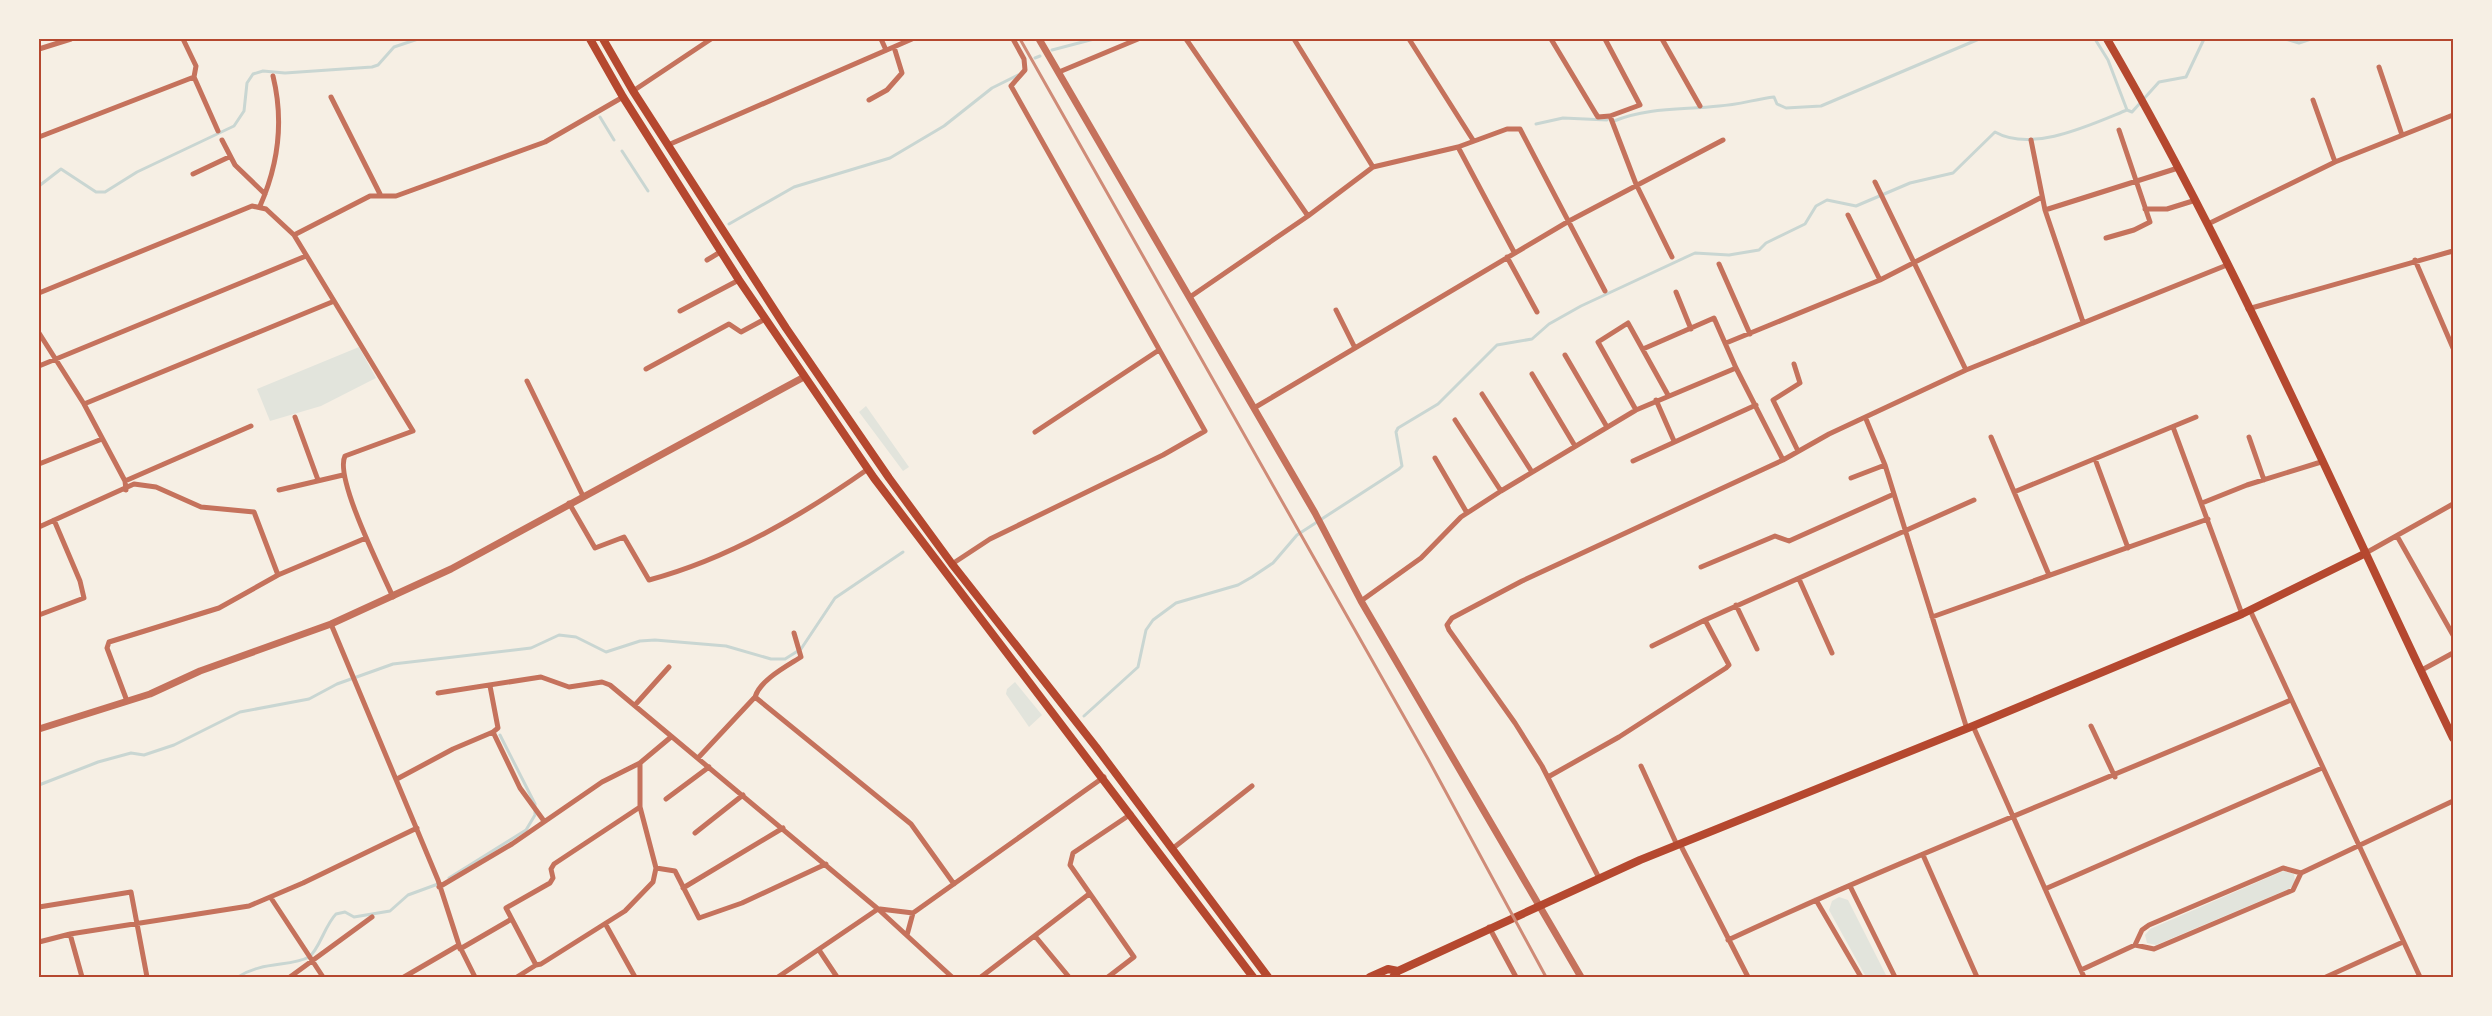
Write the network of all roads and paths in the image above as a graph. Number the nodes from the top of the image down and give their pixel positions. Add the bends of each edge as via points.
1 (70, 39) edge
2 (183, 39) edge
3 (590, 39) edge
4 (603, 39) edge
5 (711, 39) edge
6 (881, 39) edge
7 (912, 39) edge
8 (1013, 39) edge
9 (1039, 39) edge
10 (1138, 39) edge
11 (1186, 39) edge
12 (1294, 39) edge
13 (1409, 39) edge
14 (1551, 39) edge
15 (1605, 39) edge
16 (1662, 39) edge
17 (2107, 39) edge
18 (894, 47) junction
19 (39, 49) edge
20 (886, 50) junction
21 (2379, 67) dead end
22 (1059, 72) junction
23 (273, 76) dead end
24 (194, 77) junction
25 (633, 91) junction
26 (331, 97) dead end
27 (623, 97) junction
28 (869, 100) dead end
29 (2313, 100) dead end
30 (1700, 106) dead end
31 (2453, 115) edge
32 (1610, 116) junction
33 (2119, 130) dead end
34 (218, 131) dead end
35 (2402, 135) junction
36 (39, 137) edge
37 (222, 140) dead end
38 (1473, 140) junction
39 (1723, 140) dead end
40 (2031, 140) dead end
41 (668, 145) junction
42 (1458, 147) junction
43 (230, 157) junction
44 (2335, 162) junction
45 (1373, 167) junction
46 (2178, 168) junction
47 (193, 174) dead end
48 (2137, 181) junction
49 (1875, 182) dead end
50 (1636, 184) junction
51 (265, 194) junction
52 (380, 194) junction
53 (2042, 197) junction
54 (2196, 200) junction
55 (260, 206) junction
56 (2145, 209) junction
57 (2045, 210) junction
58 (1848, 215) dead end
59 (1308, 216) junction
60 (1569, 221) junction
61 (2208, 224) junction
62 (294, 235) junction
63 (2106, 238) dead end
64 (2453, 251) edge
65 (722, 252) junction
66 (1514, 252) junction
67 (306, 256) junction
68 (1507, 256) junction
69 (1672, 257) dead end
70 (707, 260) dead end
71 (2415, 260) junction
72 (1914, 262) junction
73 (1719, 264) dead end
74 (2227, 265) junction
75 (740, 280) junction
76 (1880, 280) junction
77 (1605, 291) dead end
78 (1676, 292) dead end
79 (39, 293) edge
80 (1190, 297) junction
81 (332, 302) junction
82 (2248, 309) junction
83 (1336, 310) dead end
84 (680, 311) dead end
85 (1537, 312) dead end
86 (765, 319) junction
87 (2083, 322) junction
88 (1691, 329) junction
89 (39, 333) edge
90 (1750, 334) junction
91 (2450, 337) edge
92 (1726, 343) junction
93 (1355, 348) junction
94 (2453, 348) edge
95 (1643, 349) junction
96 (1159, 350) junction
97 (1564, 355) dead end
98 (55, 359) junction
99 (1794, 364) dead end
100 (39, 366) edge
101 (1736, 368) junction
102 (646, 369) dead end
103 (1966, 370) junction
104 (1532, 374) dead end
105 (804, 377) junction
106 (527, 381) dead end
107 (1482, 394) dead end
108 (1668, 395) junction
109 (1656, 400) junction
110 (84, 404) junction
111 (1756, 405) junction
112 (1254, 408) junction
113 (1636, 410) junction
114 (295, 417) dead end
115 (2196, 417) dead end
116 (1866, 419) junction
117 (1455, 420) dead end
118 (251, 426) dead end
119 (1607, 427) junction
120 (2173, 427) junction
121 (1035, 432) dead end
122 (1991, 437) dead end
123 (2249, 437) dead end
124 (102, 439) junction
125 (1674, 441) junction
126 (1575, 446) junction
127 (1798, 452) junction
128 (1435, 458) dead end
129 (2095, 459) junction
130 (1783, 460) junction
131 (1633, 461) dead end
132 (2321, 462) junction
133 (39, 464) edge
134 (1886, 465) junction
135 (868, 470) junction
136 (1532, 472) junction
137 (343, 475) junction
138 (1851, 478) dead end
139 (318, 480) junction
140 (2264, 480) junction
141 (125, 481) junction
142 (126, 490) junction
143 (279, 490) dead end
144 (1501, 491) junction
145 (2014, 492) junction
146 (1894, 494) junction
147 (583, 496) junction
148 (1974, 500) dead end
149 (569, 503) junction
150 (2202, 503) junction
151 (2453, 504) edge
152 (1467, 513) junction
153 (2208, 519) junction
154 (54, 520) junction
155 (39, 527) edge
156 (1904, 530) junction
157 (2397, 536) junction
158 (366, 538) junction
159 (2128, 549) junction
160 (2364, 554) junction
161 (952, 564) junction
162 (1701, 567) dead end
163 (278, 575) junction
164 (2049, 575) junction
165 (1799, 579) junction
166 (974, 592) junction
167 (393, 597) junction
168 (964, 600) junction
169 (1361, 601) junction
170 (1736, 605) junction
171 (2246, 612) junction
172 (39, 615) edge
173 (1932, 617) junction
174 (1705, 620) junction
175 (331, 624) junction
176 (794, 633) dead end
177 (2453, 635) edge
178 (1652, 646) dead end
179 (1757, 649) dead end
180 (1832, 652) dead end
181 (2453, 653) edge
182 (1023, 654) junction
183 (1014, 661) junction
184 (669, 667) dead end
185 (2420, 671) junction
186 (490, 686) junction
187 (438, 693) dead end
188 (755, 697) junction
189 (2291, 700) junction
190 (127, 701) junction
191 (635, 705) junction
192 (2091, 726) dead end
193 (1970, 728) junction
194 (39, 729) edge
195 (493, 732) junction
196 (671, 737) junction
197 (2453, 738) edge
198 (698, 759) junction
199 (640, 763) junction
200 (1641, 766) dead end
201 (709, 768) junction
202 (2322, 768) junction
203 (1104, 777) junction
204 (1548, 777) junction
205 (2115, 777) junction
206 (397, 779) junction
207 (1252, 786) dead end
208 (743, 795) junction
209 (666, 799) dead end
210 (2453, 801) edge
211 (640, 807) junction
212 (1131, 814) junction
213 (2014, 817) junction
214 (544, 821) junction
215 (417, 828) junction
216 (783, 828) junction
217 (695, 833) dead end
218 (1679, 844) junction
219 (2360, 846) junction
220 (1172, 849) junction
221 (1923, 855) junction
222 (826, 864) junction
223 (656, 868) junction
224 (2301, 873) junction
225 (1599, 878) junction
226 (439, 884) junction
227 (954, 884) junction
228 (1850, 886) junction
229 (683, 888) junction
230 (2045, 889) junction
231 (1089, 894) junction
232 (271, 898) junction
233 (1816, 900) junction
234 (1540, 905) junction
235 (39, 907) edge
236 (878, 909) junction
237 (913, 913) junction
238 (372, 917) dead end
239 (510, 920) junction
240 (136, 924) junction
241 (606, 925) junction
242 (1490, 927) junction
243 (70, 934) junction
244 (907, 934) junction
245 (1035, 936) junction
246 (1728, 940) junction
247 (39, 942) edge
248 (2403, 942) junction
249 (2135, 945) junction
250 (460, 947) junction
251 (819, 950) junction
252 (311, 957) junction
253 (536, 965) junction
254 (2081, 970) junction
255 (1395, 974) edge
256 (82, 977) edge
257 (147, 977) edge
258 (290, 977) edge
259 (323, 977) edge
260 (404, 977) edge
261 (475, 977) edge
262 (517, 977) edge
263 (635, 977) edge
264 (778, 977) edge
265 (837, 977) edge
266 (952, 977) edge
267 (981, 977) edge
268 (1069, 977) edge
269 (1108, 977) edge
270 (1254, 977) edge
271 (1268, 977) edge
272 (1370, 977) edge
273 (1516, 977) edge
274 (1581, 977) edge
275 (1748, 977) edge
276 (1860, 977) edge
277 (1895, 977) edge
278 (1977, 977) edge
279 (2084, 977) edge
280 (2326, 977) edge
281 (2420, 977) edge

1 - 19 street
2 - 24 street via 196,66
3 - 27 main road
4 - 25 main road
5 - 25 street
6 - 20 street
7 - 18 street
8 - 96 street via 1024,59 1025,70 1011,86
9 - 22 street
10 - 22 street
11 - 59 street
12 - 45 street
13 - 38 street
14 - 32 street via 1598,117
15 - 32 street via 1640,105
16 - 30 street
17 - 46 main road
18 - 20 street
18 - 28 street via 900,78
20 - 41 street
21 - 35 street
22 - 80 street
23 - 51 street via 280,109 279,126 274,169
24 - 34 street
24 - 36 street
25 - 41 main road
26 - 52 street
27 - 52 street via 545,142 396,196
27 - 65 main road
29 - 44 street
31 - 35 street
32 - 50 street
33 - 48 street
35 - 44 street
37 - 43 street
38 - 42 street
38 - 60 street via 1507,129 1521,129
39 - 50 street
40 - 53 street
41 - 161 main road via 828,391
42 - 45 street
42 - 66 street
43 - 47 street
43 - 51 street
44 - 61 street
45 - 59 street
46 - 48 street
46 - 54 main road
48 - 56 street
48 - 57 street
49 - 72 street
50 - 60 street
50 - 69 street
51 - 55 street
52 - 62 street
53 - 57 street
53 - 72 street
54 - 56 street via 2167,209
54 - 61 main road
55 - 62 street
55 - 79 street
56 - 63 street via 2148,224
57 - 87 street
58 - 76 street
59 - 80 street
60 - 66 street
60 - 77 street
61 - 74 main road
62 - 67 street
64 - 71 street
65 - 70 street
65 - 75 main road
66 - 68 street
67 - 81 street
67 - 98 street
68 - 85 street
68 - 93 street
71 - 82 street
71 - 91 street
72 - 76 street
72 - 103 street
73 - 90 street
74 - 82 main road
74 - 87 street
75 - 84 street
75 - 86 main road
76 - 90 street
78 - 88 street
80 - 112 street
81 - 110 street
81 - 137 street via 413,430 345,456
82 - 132 main road
83 - 93 street
86 - 102 street via 741,333 729,324
86 - 105 main road
87 - 103 street
88 - 92 street via 1714,318
88 - 95 street
89 - 98 street
90 - 92 street
91 - 94 street
92 - 101 street
93 - 112 street
95 - 108 street
95 - 113 street via 1629,324 1598,342
96 - 121 street
96 - 161 street via 1204,427 1202,435 990,539
97 - 119 street
98 - 100 street
98 - 110 street
99 - 127 street via 1800,383 1773,400
101 - 108 street
101 - 111 street
103 - 116 street
104 - 126 street
105 - 135 main road
105 - 147 street
106 - 147 street
107 - 136 street
108 - 109 street
109 - 113 street
109 - 125 street
110 - 124 street
111 - 125 street
111 - 130 street
112 - 169 street
113 - 119 street
114 - 139 street
115 - 120 street
116 - 127 street
116 - 134 street
117 - 144 street
118 - 141 street
119 - 126 street
120 - 129 street
120 - 150 street
122 - 145 street
123 - 140 street
124 - 133 street
124 - 141 street
125 - 131 street
126 - 136 street
127 - 130 street
128 - 152 street
129 - 145 street
129 - 159 street
130 - 204 street via 1522,580 1449,621 1449,630
132 - 140 street
132 - 160 main road
134 - 138 street
134 - 146 street
135 - 149 street via 743,544 688,569 649,580 624,537 595,548
135 - 168 main road
136 - 144 street
137 - 139 street
137 - 158 street
139 - 143 street
140 - 150 street
141 - 142 street
142 - 154 street
142 - 163 street via 134,484 156,487 201,507 254,512
144 - 152 street
145 - 164 street
146 - 156 street
146 - 162 street via 1789,541 1777,536
147 - 149 street
148 - 156 street
149 - 167 street
150 - 153 street
151 - 157 street
152 - 169 street via 1421,558
153 - 159 street
153 - 171 street
154 - 155 street
154 - 172 street via 84,598
156 - 165 street
156 - 173 street
157 - 160 street
157 - 177 street
158 - 163 street
158 - 167 street
159 - 164 street
160 - 171 main road
160 - 185 main road
161 - 166 main road
163 - 190 street via 219,608 109,642 107,648
164 - 173 street
165 - 170 street
165 - 180 street
166 - 168 main road
166 - 182 main road
167 - 175 street
168 - 183 main road
169 - 234 street
170 - 174 street
170 - 179 street
171 - 189 street
171 - 193 main road
173 - 193 street
174 - 178 street
174 - 204 street via 1729,665
175 - 190 street
175 - 206 street
176 - 188 street via 801,657 778,672
181 - 185 street
182 - 183 main road
182 - 220 main road
183 - 203 main road
184 - 191 street
185 - 197 main road
186 - 187 street
186 - 191 street via 541,677 569,687 606,682
186 - 195 street via 498,728
188 - 198 street
188 - 227 street via 911,824
189 - 202 street
189 - 205 street
190 - 194 street
191 - 196 street
192 - 205 street
193 - 213 street
193 - 218 main road
195 - 206 street
195 - 214 street via 520,788
196 - 198 street
196 - 199 street
198 - 201 street
199 - 211 street
199 - 214 street via 602,782
200 - 218 street
201 - 208 street
201 - 209 street
202 - 219 street
202 - 230 street
203 - 212 main road
203 - 227 street
204 - 225 street
205 - 213 street
206 - 215 street
207 - 220 street
208 - 216 street
208 - 217 street
210 - 219 street
211 - 223 street
211 - 239 street via 554,864 550,883 506,908
212 - 231 street via 1073,853 1070,865
212 - 270 main road
213 - 221 street
213 - 230 street
214 - 226 street via 512,844
215 - 226 street
215 - 232 street
216 - 222 street
216 - 229 street
218 - 225 main road
218 - 246 street
219 - 224 street
219 - 248 street
220 - 271 main road
221 - 228 street
221 - 278 street
222 - 229 street via 742,903 699,918
222 - 236 street
223 - 229 street via 675,871
223 - 241 street via 653,882 637,901
224 - 249 street via 2283,868 2149,925
224 - 249 street via 2294,890 2154,950
225 - 234 main road
226 - 250 street
227 - 237 street
228 - 233 street
228 - 277 street
230 - 254 street
231 - 245 street
231 - 269 street via 1134,957
232 - 240 street via 225,911
232 - 252 street
233 - 246 street
233 - 276 street
234 - 242 main road
234 - 274 street
235 - 240 street via 129,891
236 - 237 street
236 - 244 street
236 - 251 street
237 - 244 street
238 - 252 street
239 - 250 street
239 - 253 street
240 - 243 street
240 - 257 street
241 - 253 street
241 - 263 street
242 - 255 main road
242 - 273 street
243 - 247 street
243 - 256 street
244 - 266 street
245 - 267 street
245 - 268 street
246 - 275 street
248 - 280 street
248 - 281 street
249 - 254 street
250 - 260 street
250 - 261 street
251 - 264 street
251 - 265 street
252 - 258 street
252 - 259 street
253 - 262 street
254 - 279 street
255 - 272 main road via 1388,969

